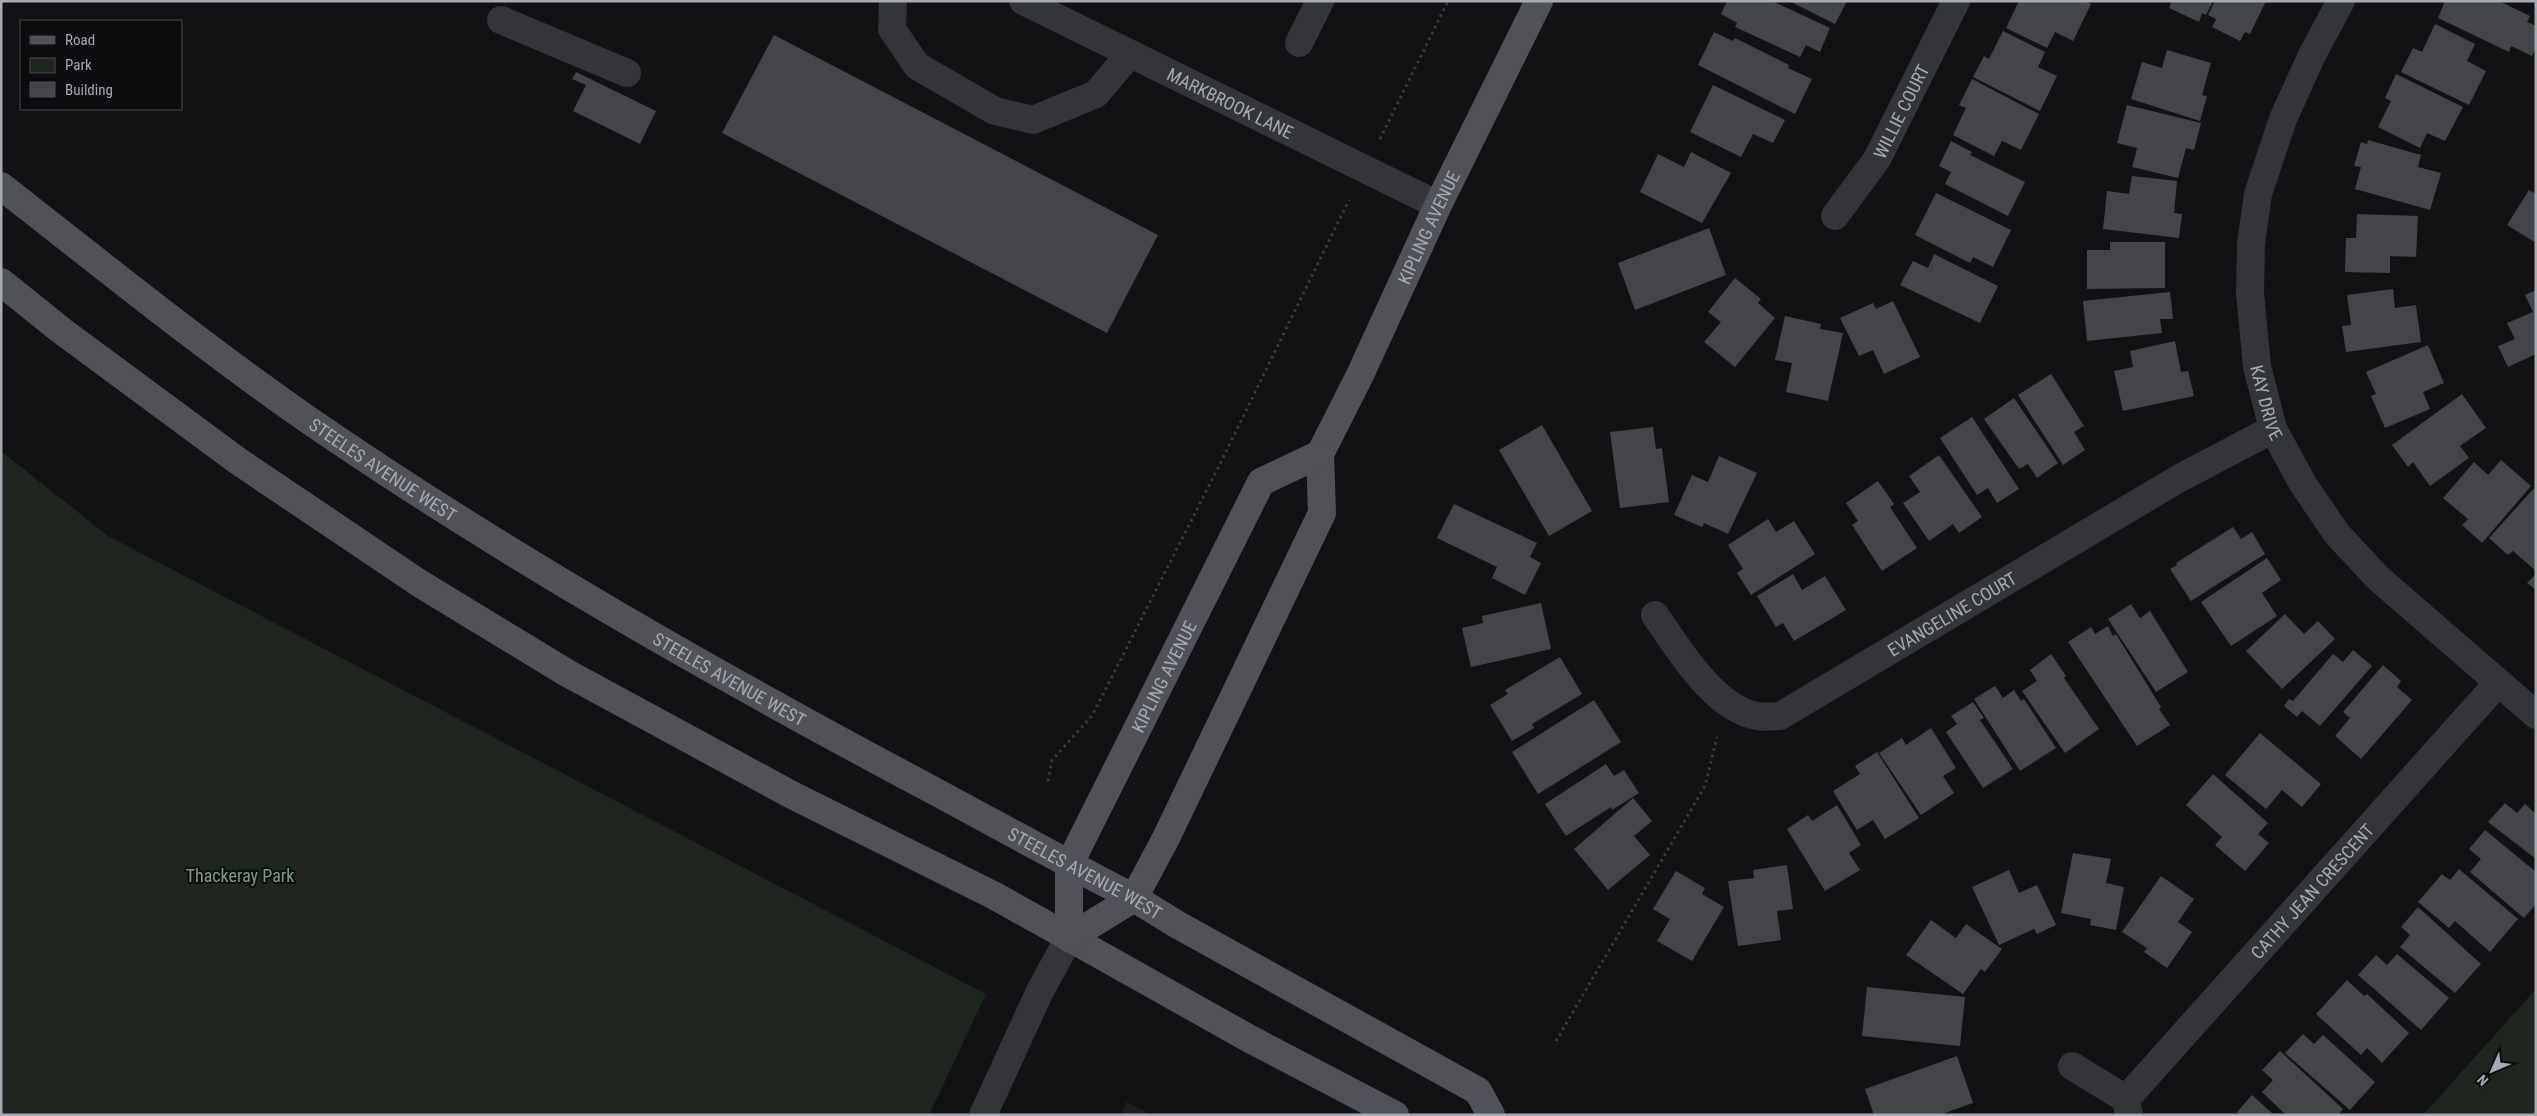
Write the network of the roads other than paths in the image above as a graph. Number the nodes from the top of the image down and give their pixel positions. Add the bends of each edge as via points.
1 (894, 1) edge
2 (1023, 1) edge
3 (1320, 1) edge
4 (1539, 1) edge
5 (1956, 1) edge
6 (2340, 1) edge
7 (501, 20) dead end
8 (1300, 43) dead end
9 (1129, 55) junction
10 (627, 73) dead end
11 (1, 186) edge
12 (1438, 205) junction
13 (1834, 216) dead end
14 (1, 282) edge
15 (2273, 429) junction
16 (1320, 454) junction
17 (1655, 615) dead end
18 (2497, 684) junction
19 (2536, 716) edge
20 (1069, 865) junction
21 (1134, 898) junction
22 (1069, 938) junction
23 (2072, 1066) dead end
24 (2127, 1107) edge
25 (983, 1115) edge
26 (1395, 1115) edge
27 (1491, 1115) edge

1 - 9 street via 892,29 917,66 995,111 1033,120 1096,94
2 - 9 street, MARKBROOK LANE
3 - 8 street
4 - 12 main road, KIPLING AVENUE
5 - 13 street, WILLIE COURT via 1877,160
6 - 15 street, KAY DRIVE via 2283,119 2258,194 2251,244 2250,294 2257,366
7 - 10 street
9 - 12 street, MARKBROOK LANE
11 - 20 main road, STEELES AVENUE WEST via 140,295 306,418 480,532 649,636
12 - 16 main road, KIPLING AVENUE
14 - 22 main road via 238,461 427,588 566,673 792,795 995,896
15 - 17 street, EVANGELINE COURT via 2178,479 1780,716 1756,716 1725,702 1686,661
15 - 18 street, KAY DRIVE via 2302,484 2338,534 2378,578
16 - 20 main road, KIPLING AVENUE via 1261,482
16 - 21 main road, KIPLING AVENUE via 1322,513
18 - 19 street, KAY DRIVE
18 - 24 street, CATHY JEAN CRESCENT
20 - 21 main road, STEELES AVENUE WEST
20 - 22 main road, KIPLING AVENUE
21 - 22 main road, KIPLING AVENUE
21 - 27 main road, STEELES AVENUE WEST via 1478,1091
22 - 25 street, KIPLING AVENUE via 1040,991
22 - 26 main road
23 - 24 street, CATHY JEAN CRESCENT

